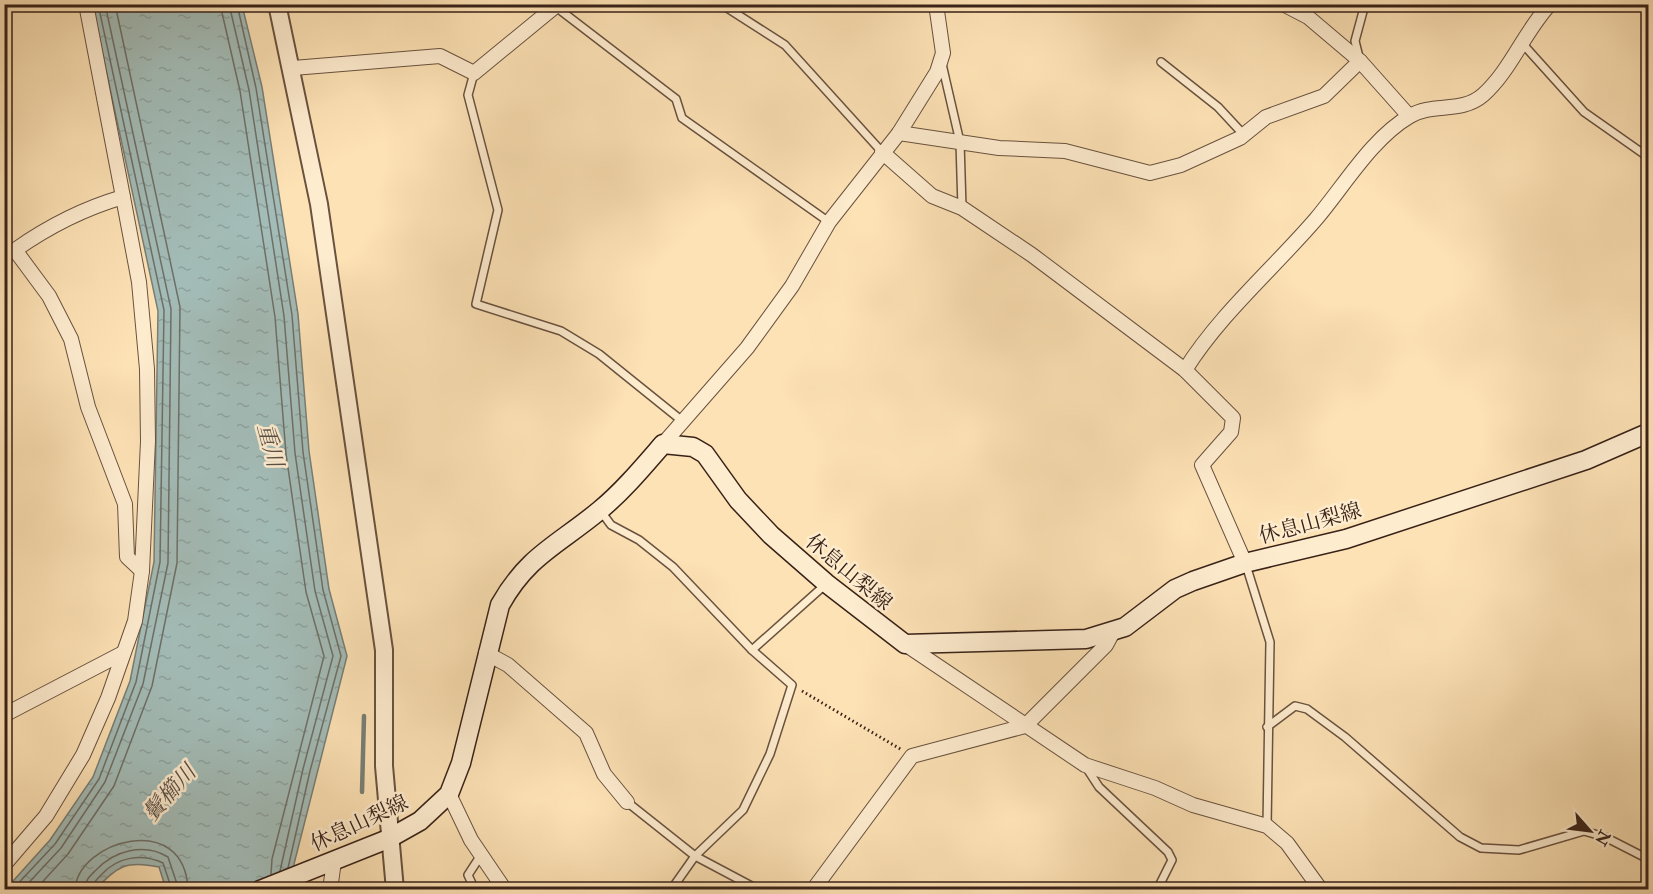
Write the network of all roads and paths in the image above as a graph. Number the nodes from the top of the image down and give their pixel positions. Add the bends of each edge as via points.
1 (86, 4) edge
2 (277, 4) edge
3 (721, 4) edge
4 (936, 4) edge
5 (1283, 4) edge
6 (1365, 4) edge
7 (1550, 4) edge
8 (557, 6) edge
9 (1522, 43) junction
10 (941, 59) junction
11 (1360, 61) junction
12 (1161, 62) dead end
13 (293, 68) junction
14 (474, 73) junction
15 (1409, 116) junction
16 (899, 133) junction
17 (1244, 135) junction
18 (960, 142) junction
19 (882, 152) junction
20 (1648, 157) edge
21 (123, 197) junction
22 (962, 208) junction
23 (829, 222) junction
24 (10, 255) edge
25 (1185, 370) junction
26 (681, 420) junction
27 (1648, 433) edge
28 (663, 444) junction
29 (600, 510) junction
30 (1245, 563) junction
31 (142, 571) junction
32 (826, 583) junction
33 (1113, 632) junction
34 (905, 644) junction
35 (752, 650) junction
36 (123, 653) junction
37 (486, 653) junction
38 (792, 685) junction
39 (4, 715) edge
40 (1025, 726) junction
41 (1267, 727) junction
42 (912, 756) junction
43 (1084, 765) junction
44 (449, 794) junction
45 (627, 802) joint
46 (1268, 826) junction
47 (388, 838) junction
48 (481, 855) junction
49 (695, 856) junction
50 (1648, 859) edge
51 (331, 862) junction
52 (4, 866) edge
53 (260, 890) edge
54 (330, 890) edge
55 (394, 890) edge
56 (475, 890) edge
57 (505, 890) edge
58 (671, 890) edge
59 (759, 890) edge
60 (813, 890) edge
61 (1157, 890) edge
62 (1321, 890) edge

1 - 21 street
2 - 13 street
3 - 19 lane via 785,45
4 - 10 street
5 - 11 street via 1308,17
6 - 11 lane via 1355,41
7 - 9 street
8 - 14 street
8 - 23 lane via 676,99 682,118
9 - 15 street via 1483,95 1472,103 1423,110
9 - 20 lane via 1584,112
10 - 16 street
10 - 18 lane
11 - 15 street
11 - 17 street via 1324,96 1266,117
12 - 17 lane via 1218,107
13 - 14 street via 440,56
13 - 47 street via 319,204 384,650
14 - 26 lane via 468,95 498,210 476,304 561,331 599,354
15 - 25 street via 1376,145 1318,216 1201,344
16 - 18 street
16 - 19 street
17 - 18 street via 1181,165 1150,173 1065,151
18 - 22 lane
19 - 22 street via 932,196
19 - 23 street
21 - 24 street via 48,226
21 - 31 street via 139,282 147,369
22 - 25 street via 1032,255
23 - 26 street via 792,286 747,348
24 - 31 street via 49,296 71,339 88,407 125,504 127,557
25 - 30 street via 1233,418 1231,432 1202,465
26 - 28 street
27 - 30 main road, 休息山梨線 via 1586,460 1346,539
28 - 29 main road, 休息山梨線
28 - 32 main road, 休息山梨線 via 693,447 705,454 738,500
29 - 35 lane via 611,525 639,540 673,567
29 - 37 main road, 休息山梨線 via 530,563 513,581 500,605
30 - 33 main road, 休息山梨線 via 1175,590
30 - 41 lane via 1270,642
31 - 36 street via 135,621
32 - 34 main road, 休息山梨線
32 - 35 lane
33 - 34 main road, 休息山梨線 via 1086,639
33 - 40 street via 1106,645
34 - 40 street
35 - 38 lane
36 - 39 street
36 - 52 street via 83,754 46,816
37 - 44 main road, 休息山梨線
37 - 45 street via 508,665 586,733 604,774
38 - 42 path
38 - 49 lane via 771,754 743,810
40 - 42 street
40 - 43 street
41 - 46 lane
41 - 50 lane via 1295,706 1306,709 1345,736 1461,837 1481,848 1519,850 1584,831
42 - 60 street
43 - 46 street via 1193,805
43 - 61 lane via 1099,787 1168,852 1172,860
44 - 47 main road, 休息山梨線 via 420,821
44 - 48 street
45 - 49 lane
46 - 62 street via 1287,843
47 - 51 main road, 休息山梨線
47 - 55 street
48 - 56 lane via 468,875
48 - 57 street
49 - 58 lane
49 - 59 lane
51 - 53 main road, 休息山梨線
51 - 54 street

